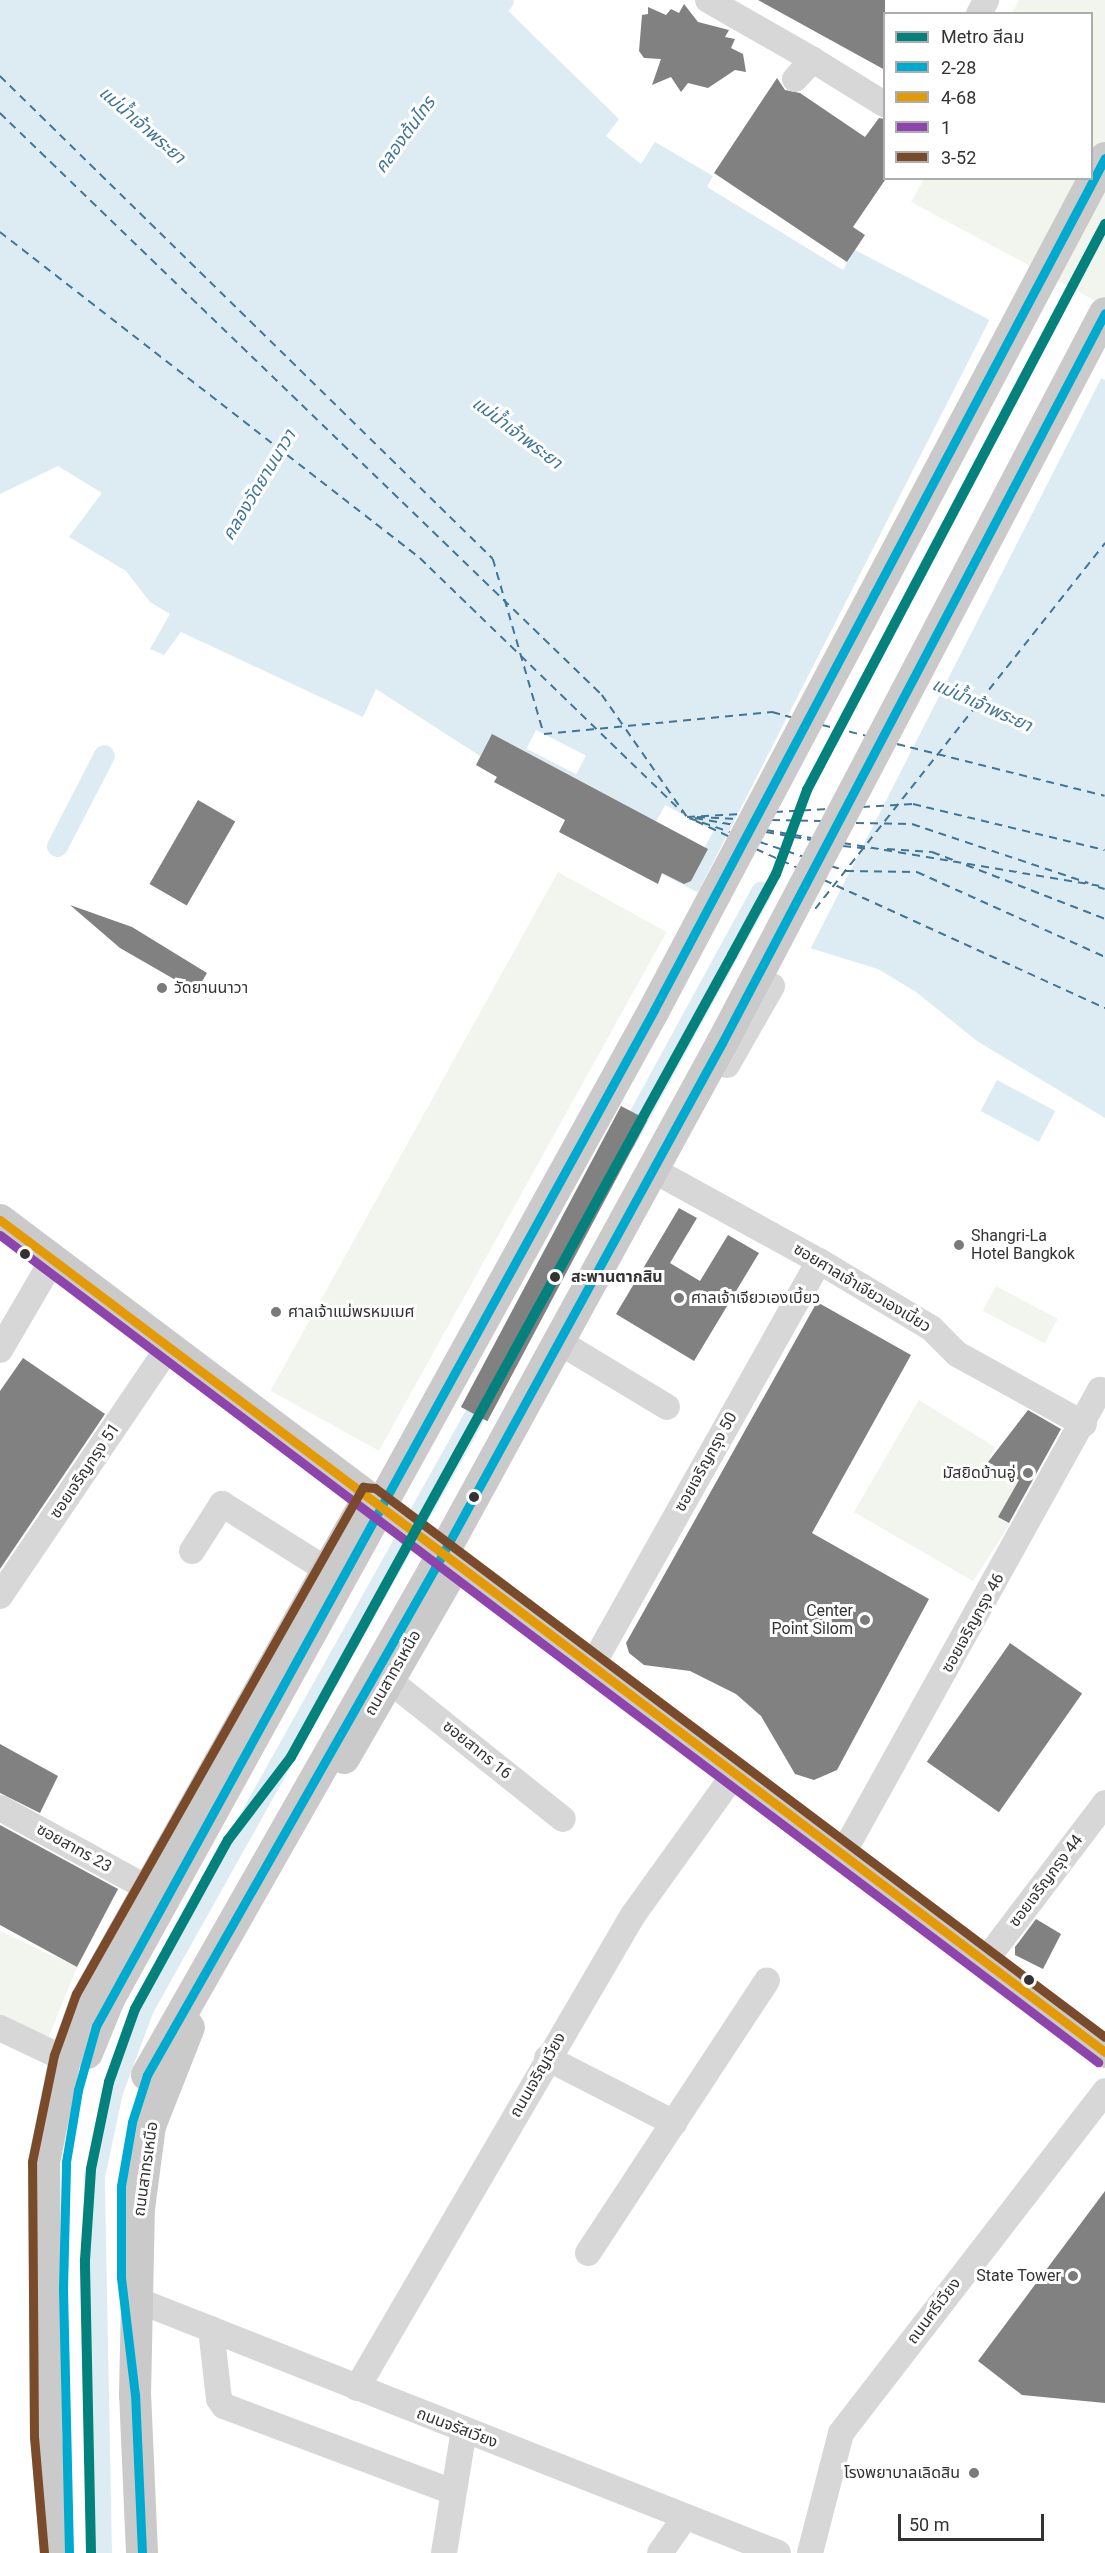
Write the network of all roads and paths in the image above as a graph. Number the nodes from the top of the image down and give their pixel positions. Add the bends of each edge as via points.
1 (708, 0) edge
2 (813, 60) junction
3 (795, 79) dead end
4 (883, 103) edge
5 (1105, 158) edge
6 (1105, 313) edge
7 (772, 986) dead end
8 (666, 1177) junction
9 (0, 1220) edge
10 (52, 1260) junction
11 (819, 1261) junction
12 (169, 1346) junction
13 (571, 1349) junction
14 (0, 1350) edge
15 (1102, 1392) edge
16 (667, 1407) dead end
17 (1084, 1424) junction
18 (378, 1506) junction
19 (192, 1551) dead end
20 (456, 1564) junction
21 (327, 1570) junction
22 (0, 1596) edge
23 (593, 1664) junction
24 (390, 1681) junction
25 (735, 1773) junction
26 (1105, 1803) edge
27 (0, 1808) edge
28 (564, 1819) dead end
29 (842, 1855) junction
30 (149, 1889) junction
31 (986, 1960) junction
32 (767, 1981) dead end
33 (0, 2028) edge
34 (1105, 2052) edge
35 (76, 2056) junction
36 (548, 2058) junction
37 (1105, 2091) edge
38 (674, 2123) junction
39 (588, 2253) dead end
40 (137, 2300) junction
41 (211, 2329) junction
42 (357, 2388) junction
43 (135, 2395) junction
44 (464, 2430) junction
45 (453, 2492) junction
46 (685, 2517) junction
47 (56, 2553) edge
48 (69, 2553) edge
49 (142, 2553) edge
50 (444, 2553) edge
51 (660, 2553) edge
52 (778, 2553) edge
53 (810, 2553) edge

1 - 2 street
2 - 3 street
2 - 4 street
5 - 35 main road, bridge via 654,1010
6 - 43 main road, ถนนสาทรเหนือ, bridge via 722,1043 435,1568 147,2075 132,2122 122,2186 121,2278
7 - 8 street, ถนนสาทรเหนือ
8 - 11 street, ซอยศาลเจ้าเจียวเองเบี้ยว
8 - 13 street, ถนนสาทรเหนือ
9 - 10 main road
10 - 12 main road
10 - 14 street
11 - 17 street, ซอยศาลเจ้าเจียวเองเบี้ยว via 931,1329 957,1354
11 - 23 street, ซอยเจริญกรุง 50
12 - 18 main road
12 - 22 street, ซอยเจริญกรุง 51
13 - 16 street
13 - 20 street, ถนนสาทรเหนือ
15 - 17 street, ซอยเจริญกรุง 46
17 - 29 street, ซอยเจริญกรุง 46
18 - 20 main road
18 - 21 main road
19 - 21 street via 222,1504
20 - 23 main road
20 - 24 main road, ถนนสาทรเหนือ
21 - 30 main road
23 - 25 main road
24 - 28 street, ซอยสาทร 16
24 - 40 main road, ถนนสาทรเหนือ via 206,1994 173,2059 150,2126 139,2209
25 - 29 main road
25 - 36 street, ถนนเจริญเวียง via 633,1915
26 - 31 street, ซอยเจริญกรุง 44
27 - 30 street, ซอยสาทร 23
29 - 31 main road
30 - 35 main road via 86,2000
31 - 34 main road
32 - 38 street
33 - 35 street
35 - 47 main road via 44,2162 46,2470
35 - 48 main road via 66,2162 63,2289
36 - 38 street
36 - 42 street, ถนนเจริญเวียง
37 - 53 street, ถนนศรีเวียง via 841,2433
38 - 39 street
40 - 41 street, ถนนจรัสเวียง
40 - 43 main road, ถนนสาทรเหนือ
41 - 42 street, ถนนจรัสเวียง
41 - 45 street via 219,2399 224,2406
42 - 44 street, ถนนจรัสเวียง
43 - 49 main road, ถนนสาทรเหนือ
44 - 45 street
44 - 46 street, ถนนจรัสเวียง
45 - 50 street
46 - 51 street
46 - 52 street, ถนนจรัสเวียง

